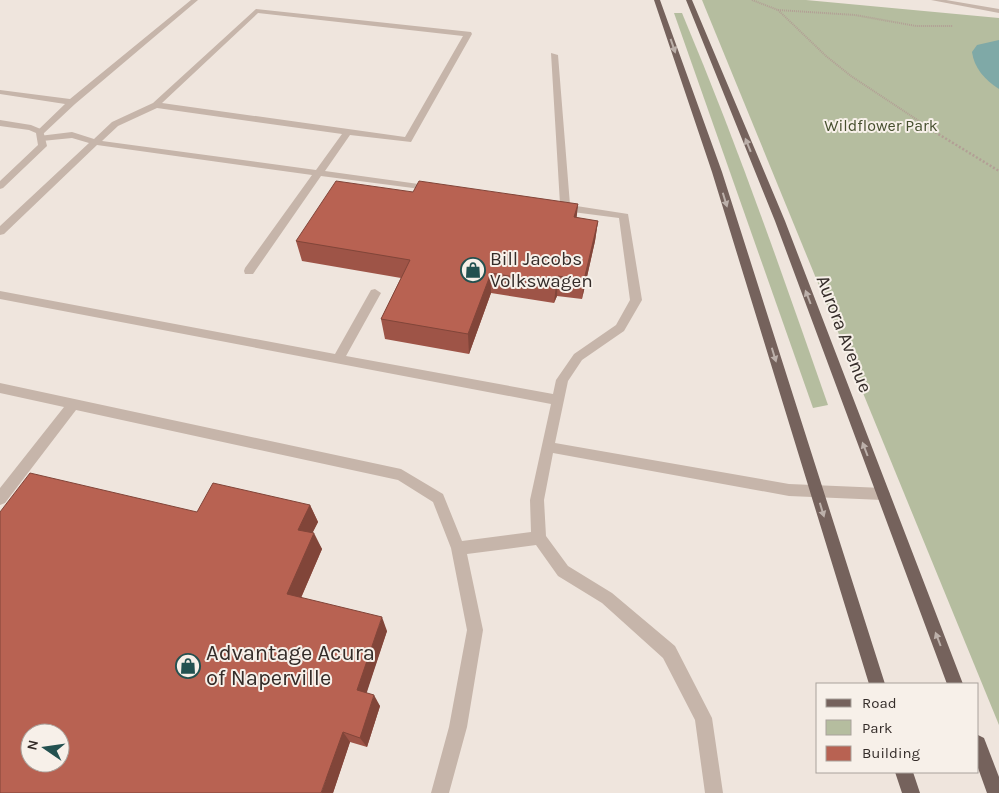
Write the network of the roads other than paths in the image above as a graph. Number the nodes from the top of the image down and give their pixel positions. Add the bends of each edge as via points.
1 (195, 0) edge
2 (657, 0) edge
3 (689, 0) edge
4 (934, 0) edge
5 (963, 2) edge
6 (999, 10) edge
7 (554, 55) dead end
8 (0, 92) edge
9 (72, 102) junction
10 (156, 105) junction
11 (0, 123) edge
12 (348, 132) junction
13 (41, 135) junction
14 (98, 143) junction
15 (318, 174) junction
16 (0, 186) edge
17 (446, 191) edge
18 (545, 205) edge
19 (565, 208) junction
20 (0, 232) edge
21 (249, 271) dead end
22 (374, 293) dead end
23 (0, 295) edge
24 (338, 359) junction
25 (0, 388) edge
26 (557, 400) junction
27 (74, 404) junction
28 (548, 447) junction
29 (816, 491) junction
30 (883, 494) junction
31 (0, 499) edge
32 (539, 538) junction
33 (458, 548) junction
34 (877, 683) edge
35 (955, 683) edge
36 (979, 747) edge
37 (904, 773) edge
38 (440, 793) edge
39 (714, 793) edge
40 (911, 793) edge
41 (996, 793) edge

1 - 9 street
2 -> 29 main road via 717,172
30 -> 3 main road, Aurora Avenue via 780,222
4 - 5 street
5 - 6 street
7 - 19 street
8 - 9 street
9 - 13 street
10 - 12 street
10 - 12 street via 256,11 468,34 408,140
10 - 14 street via 115,124
11 - 13 street via 31,128
12 - 15 street
13 - 14 street via 72,135
13 - 16 street via 43,146
14 - 15 street
14 - 20 street
15 - 17 street
15 - 21 street
18 - 19 street
19 - 26 street via 624,216 636,300 620,328 578,356 562,380
22 - 24 street
23 - 24 street
24 - 26 street
25 - 27 street
26 - 28 street
27 - 31 street
27 - 33 street via 401,475 438,498
28 - 29 street via 789,490
28 - 32 street via 537,500
29 - 30 street
29 -> 34 main road
35 -> 30 main road, Aurora Avenue
32 - 33 street
32 - 39 street via 563,571 607,598 669,652 702,718
33 - 38 street via 475,630 458,727
36 - 41 main road
37 - 40 main road

